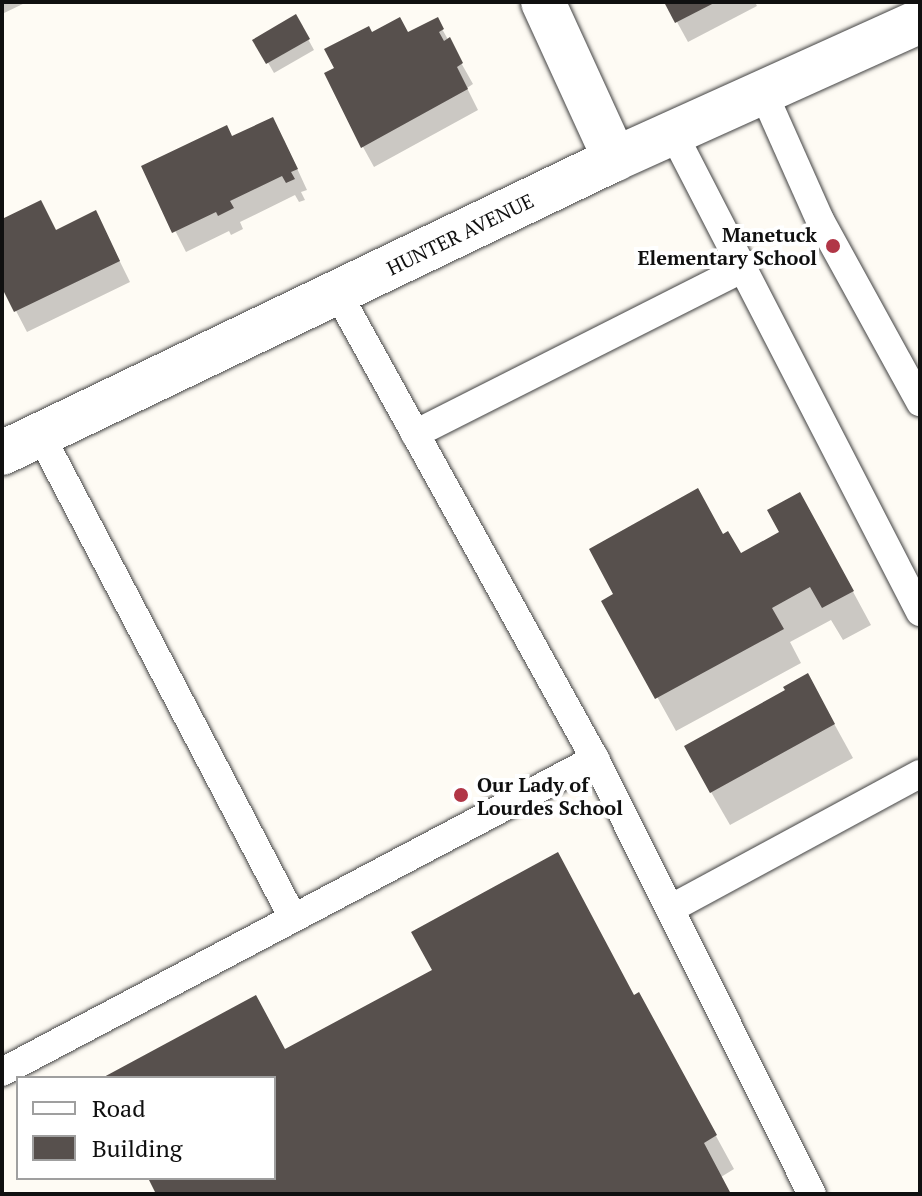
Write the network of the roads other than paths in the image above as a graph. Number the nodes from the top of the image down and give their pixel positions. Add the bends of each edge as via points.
1 (543, 2) edge
2 (920, 21) edge
3 (763, 92) junction
4 (673, 133) junction
5 (615, 159) junction
6 (743, 268) junction
7 (337, 292) junction
8 (920, 402) edge
9 (415, 434) junction
10 (21, 444) edge
11 (920, 612) edge
12 (595, 759) junction
13 (920, 774) edge
14 (670, 909) junction
15 (293, 918) junction
16 (2, 1072) edge
17 (812, 1194) edge

1 - 5 street
2 - 3 street, HUNTER AVENUE
3 - 4 street, HUNTER AVENUE
3 - 8 lane via 820,220
4 - 5 street, HUNTER AVENUE
4 - 6 lane
5 - 7 street, HUNTER AVENUE
6 - 9 lane
6 - 11 lane
7 - 9 lane
7 - 10 street, HUNTER AVENUE
9 - 12 lane
10 - 15 lane
12 - 14 lane
12 - 15 lane
13 - 14 lane
14 - 17 lane
15 - 16 lane

